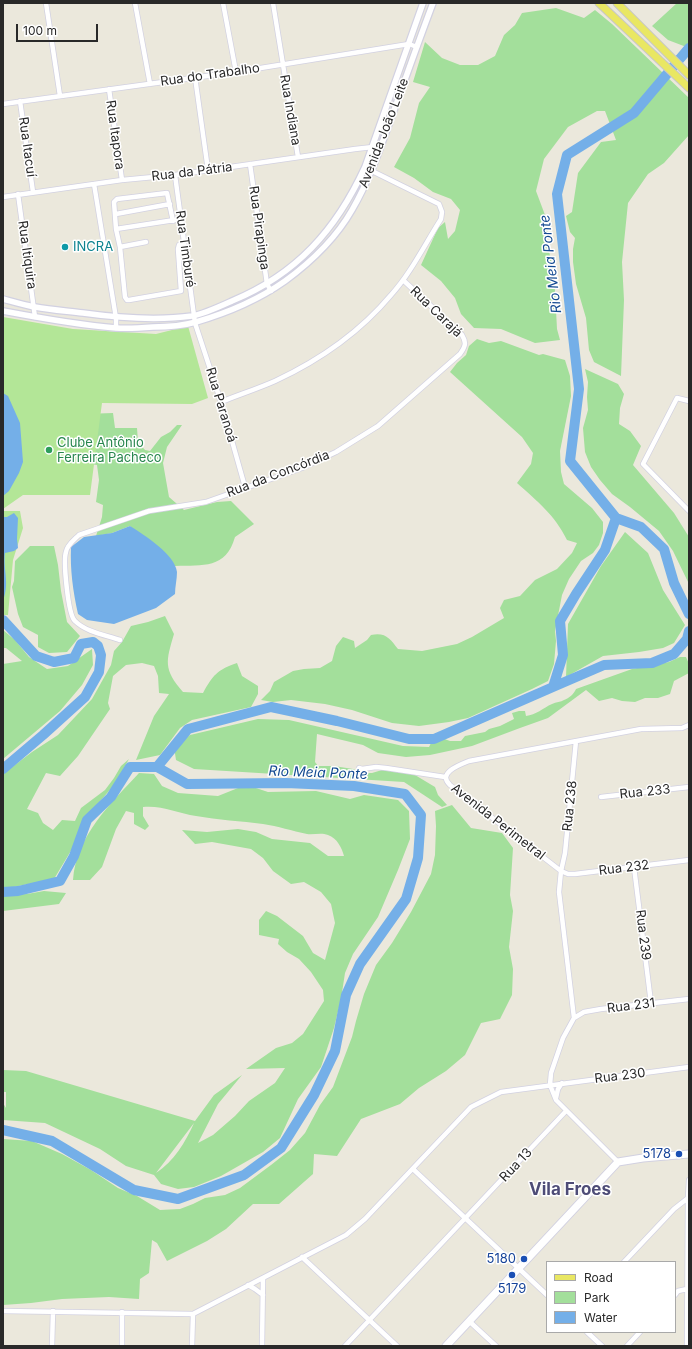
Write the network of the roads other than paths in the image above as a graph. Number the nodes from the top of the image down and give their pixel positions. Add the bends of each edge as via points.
1 (46, 3) edge
2 (135, 3) edge
3 (223, 3) edge
4 (273, 3) edge
5 (424, 3) edge
6 (433, 3) edge
7 (599, 3) edge
8 (617, 3) edge
9 (409, 44) junction
10 (417, 47) junction
11 (282, 64) junction
12 (236, 72) junction
13 (687, 73) edge
14 (196, 77) junction
15 (150, 84) junction
16 (689, 88) edge
17 (109, 89) junction
18 (60, 96) junction
19 (20, 102) junction
20 (3, 104) edge
21 (373, 147) junction
22 (380, 150) junction
23 (298, 157) junction
24 (250, 164) junction
25 (208, 170) junction
26 (372, 171) junction
27 (175, 175) junction
28 (122, 180) junction
29 (94, 184) junction
30 (33, 192) junction
31 (18, 194) junction
32 (3, 197) edge
33 (170, 204) junction
34 (116, 214) junction
35 (181, 219) junction
36 (173, 221) junction
37 (116, 228) junction
38 (146, 242) dead end
39 (184, 244) junction
40 (120, 247) junction
41 (187, 266) junction
42 (180, 273) junction
43 (403, 280) junction
44 (267, 284) junction
45 (271, 291) junction
46 (3, 299) edge
47 (34, 307) junction
48 (54, 310) junction
49 (3, 311) edge
50 (194, 316) junction
51 (35, 317) junction
52 (116, 318) junction
53 (54, 320) junction
54 (195, 323) junction
55 (116, 328) junction
56 (465, 346) joint
57 (689, 401) edge
58 (220, 402) junction
59 (245, 488) junction
60 (689, 511) edge
61 (120, 640) dead end
62 (689, 725) edge
63 (576, 741) junction
64 (359, 768) dead end
65 (445, 777) junction
66 (689, 787) edge
67 (601, 797) dead end
68 (689, 860) edge
69 (634, 867) junction
70 (560, 871) junction
71 (689, 999) edge
72 (651, 1003) junction
73 (574, 1018) junction
74 (689, 1067) edge
75 (562, 1083) junction
76 (550, 1085) junction
77 (556, 1100) junction
78 (566, 1112) junction
79 (689, 1154) edge
80 (618, 1162) junction
81 (413, 1168) junction
82 (689, 1180) edge
83 (688, 1198) junction
84 (466, 1218) junction
85 (302, 1257) junction
86 (625, 1261) edge
87 (519, 1268) junction
88 (688, 1269) edge
89 (263, 1278) junction
90 (248, 1285) junction
91 (687, 1289) junction
92 (546, 1293) edge
93 (676, 1294) edge
94 (263, 1295) junction
95 (3, 1311) edge
96 (53, 1311) junction
97 (122, 1312) junction
98 (193, 1314) junction
99 (369, 1320) junction
100 (469, 1321) junction
101 (588, 1333) edge
102 (639, 1333) edge
103 (52, 1346) edge
104 (122, 1346) edge
105 (192, 1346) edge
106 (262, 1346) edge
107 (345, 1346) edge
108 (397, 1346) edge
109 (446, 1346) edge
110 (496, 1346) edge
111 (602, 1346) edge
112 (627, 1346) edge
113 (687, 1346) edge

1 - 18 street
2 - 15 street
3 - 12 street
4 - 11 street, Rua Indiana
5 - 9 street, Avenida João Leite
6 - 10 street, Avenida João Leite
7 - 16 main road
8 - 13 main road
9 - 10 street, Rua do Trabalho
9 - 11 street, Rua do Trabalho
9 - 21 street, Avenida João Leite
10 - 22 street, Avenida João Leite
11 - 12 street, Rua do Trabalho
11 - 23 street, Rua Indiana
12 - 14 street, Rua do Trabalho
14 - 15 street, Rua do Trabalho
14 - 25 street
15 - 17 street, Rua do Trabalho
17 - 18 street, Rua do Trabalho
17 - 28 street, Rua Itapora
18 - 19 street, Rua do Trabalho
19 - 20 street, Rua do Trabalho
19 - 30 street, Rua Itacuí
21 - 22 street
21 - 23 street, Rua da Pátria
21 - 44 street, Avenida João Leite via 356,187 333,224 301,259
22 - 26 street, Avenida João Leite
23 - 24 street, Rua da Pátria
24 - 25 street, Rua da Pátria
24 - 44 street, Rua Pirapinga
25 - 27 street, Rua da Pátria
26 - 43 street via 439,204 442,212 441,219
26 - 45 street, Avenida João Leite via 352,211 339,229 305,266
27 - 28 street, Rua da Pátria
27 - 35 street, Rua Timburé
28 - 29 street, Rua da Pátria
29 - 30 street, Rua da Pátria
29 - 52 street
30 - 31 street, Rua da Pátria
31 - 32 street, Rua da Pátria
31 - 47 street, Rua Itiquira
33 - 34 street
33 - 34 street via 166,192 117,199 114,202
33 - 36 street
34 - 37 street
35 - 36 street
35 - 39 street, Rua Timburé
36 - 37 street
37 - 40 street
38 - 40 street
39 - 41 street, Rua Timburé
39 - 42 street via 179,245 178,249
40 - 42 street via 126,300 180,292
41 - 42 street
41 - 50 street, Rua Timburé
43 - 56 street, Rua Carajá via 462,335
43 - 58 street via 391,296 358,328 322,355 274,382
44 - 45 street, Rua Pirapinga
44 - 50 street, Avenida João Leite via 252,293
45 - 54 street, Avenida João Leite
46 - 47 street, Avenida João Leite
47 - 48 street, Avenida João Leite
47 - 51 street, Rua Itiquira
48 - 52 street, Avenida João Leite
48 - 53 street
49 - 51 street, Avenida João Leite
50 - 52 street, Avenida João Leite
50 - 54 street, Rua Timburé
51 - 53 street, Avenida João Leite
52 - 55 street
53 - 55 street, Avenida João Leite
54 - 55 street, Avenida João Leite via 168,327
54 - 58 street, Rua Paranoá
56 - 59 street, Rua da Concórdia via 460,354 378,426 347,446 302,468
57 - 60 street via 677,398 643,464
58 - 59 street, Rua Paranoá
59 - 61 street, Rua da Concórdia via 206,502 149,511 79,535 71,542 66,551 65,566 73,620 82,627
62 - 63 street, Avenida Perimetral via 682,728 641,729
63 - 65 street, Avenida Perimetral via 469,761 455,767
63 - 70 street, Rua 238 via 565,853
64 - 65 street via 386,768
65 - 70 street, Avenida Perimetral via 446,782
66 - 67 street, Rua 233
68 - 69 street, Rua 232
69 - 70 street, Rua 232 via 575,874
69 - 72 street, Rua 239
70 - 73 street
71 - 72 street, Rua 231
72 - 73 street, Rua 231 via 584,1012
73 - 76 street via 563,1038 551,1073
74 - 75 street, Rua 230
75 - 76 street, Rua 230
75 - 77 street
76 - 77 street
76 - 81 street, Rua 230 via 501,1092 471,1107
77 - 78 street
78 - 80 street
78 - 84 street, Rua 13
79 - 80 main road
80 - 87 main road
81 - 84 street
81 - 85 street, Rua 230 via 365,1219 346,1234
82 - 83 street
83 - 86 street via 674,1209
83 - 88 street
84 - 87 street
84 - 99 street, Rua 13
85 - 89 street, Rua 230
85 - 99 street
87 - 92 street
87 - 100 main road
88 - 91 street
89 - 90 street, Rua 230
89 - 94 street
90 - 94 street
90 - 98 street, Rua 230
91 - 93 street
91 - 113 street
94 - 106 street
95 - 96 street
96 - 97 street
96 - 103 street
97 - 98 street
97 - 104 street
98 - 105 street
99 - 107 street, Rua 13
99 - 108 street
100 - 109 main road
100 - 110 street
101 - 111 street
102 - 112 street

